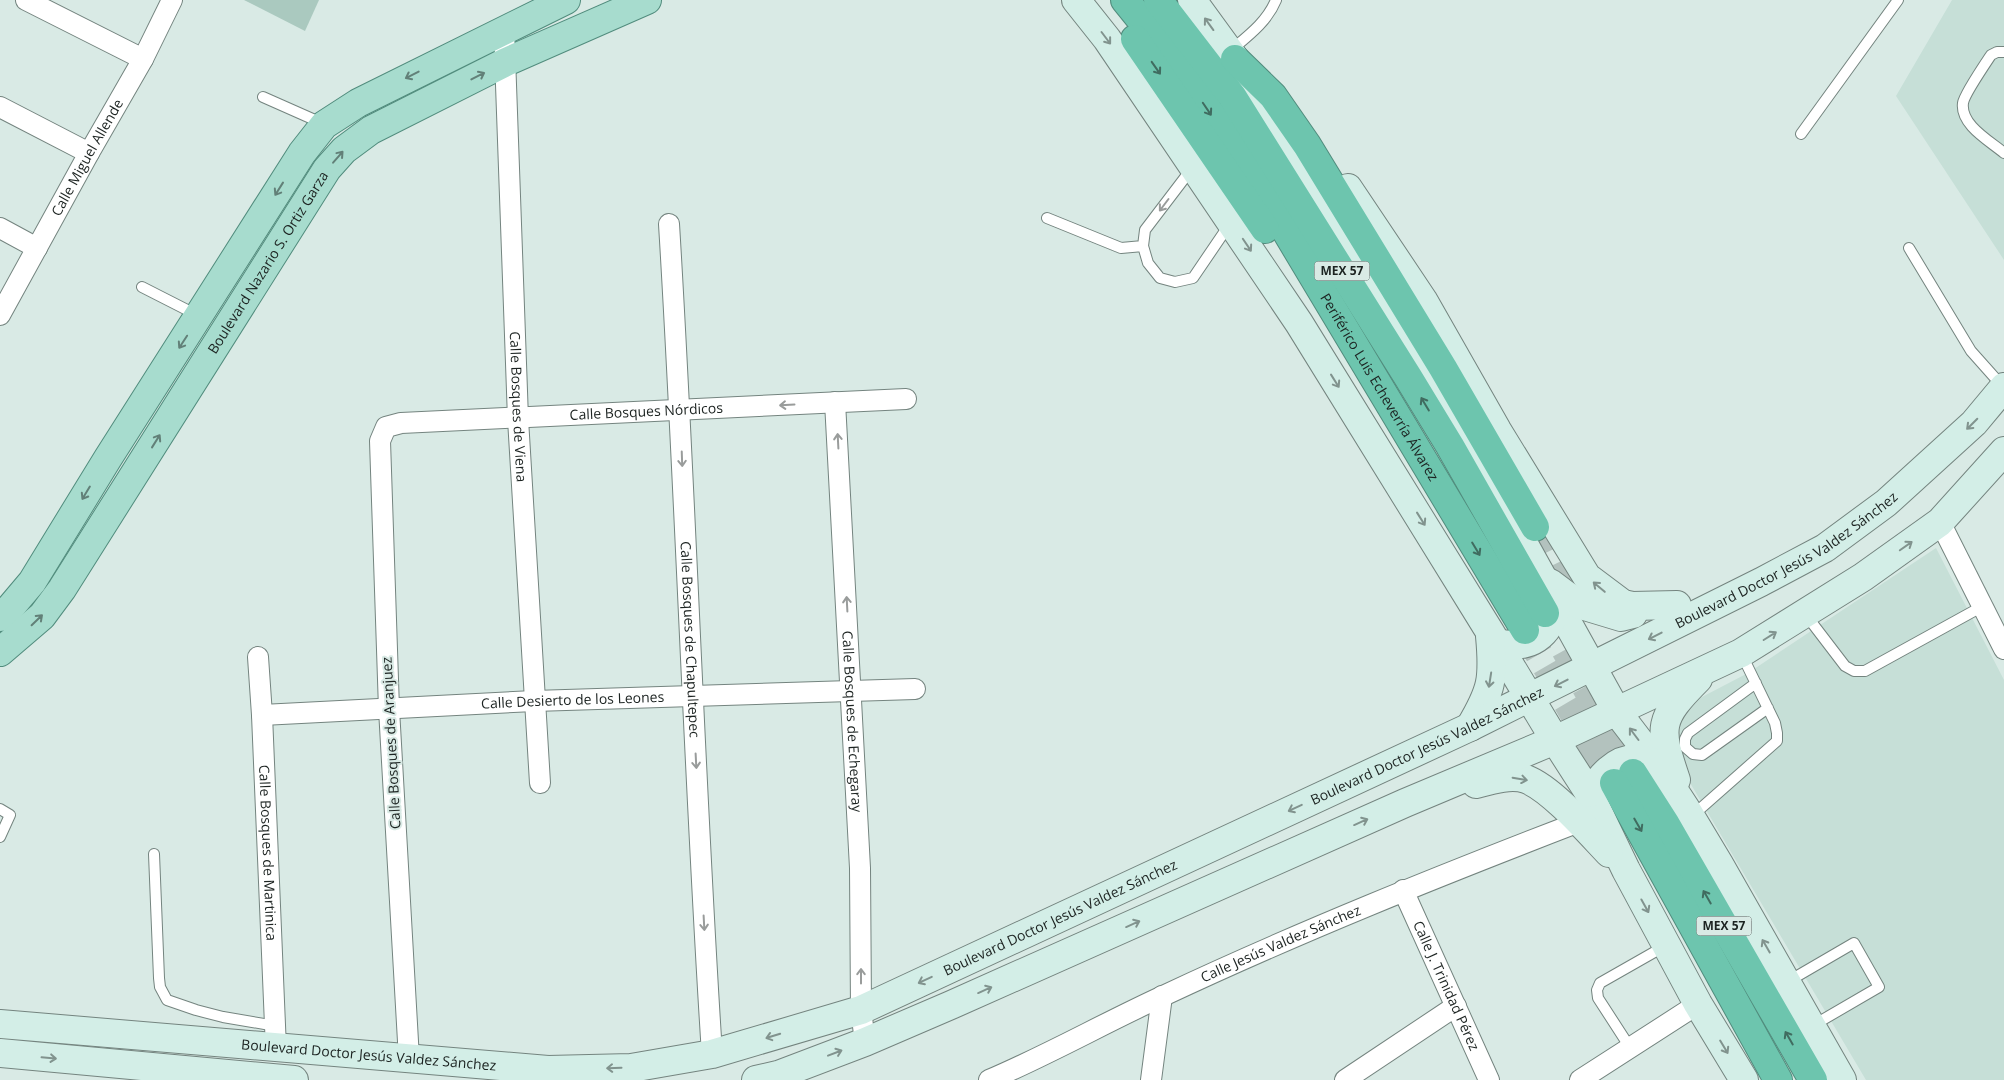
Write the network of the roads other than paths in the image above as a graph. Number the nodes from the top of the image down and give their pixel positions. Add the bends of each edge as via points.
1 (26, 0) edge
2 (172, 0) edge
3 (566, 0) edge
4 (647, 0) edge
5 (1076, 0) edge
6 (1107, 0) edge
7 (1125, 0) edge
8 (1158, 0) edge
9 (1192, 0) edge
10 (1276, 0) edge
11 (1898, 0) edge
12 (504, 29) junction
13 (2004, 52) edge
14 (1232, 56) junction
15 (143, 59) junction
16 (506, 62) junction
17 (1232, 96) junction
18 (263, 97) dead end
19 (1279, 104) junction
20 (0, 107) edge
21 (324, 125) junction
22 (1801, 134) dead end
23 (89, 152) junction
24 (2004, 153) edge
25 (1193, 166) junction
26 (1048, 218) dead end
27 (1231, 222) junction
28 (669, 224) dead end
29 (0, 228) edge
30 (1143, 246) junction
31 (37, 248) junction
32 (1910, 248) dead end
33 (1352, 255) junction
34 (142, 287) dead end
35 (0, 315) edge
36 (200, 316) junction
37 (2004, 387) edge
38 (906, 398) dead end
39 (836, 402) junction
40 (1388, 402) junction
41 (680, 410) junction
42 (518, 419) junction
43 (386, 427) joint
44 (2004, 451) edge
45 (108, 458) junction
46 (135, 474) junction
47 (1940, 522) junction
48 (1535, 527) tunnel mouth
49 (1540, 576) junction
50 (1761, 582) junction
51 (1676, 605) junction
52 (1983, 606) junction
53 (1805, 614) junction
54 (1542, 615) junction
55 (0, 617) edge
56 (1493, 637) junction
57 (2004, 649) edge
58 (0, 652) edge
59 (1741, 653) junction
60 (258, 657) dead end
61 (1593, 667) junction
62 (1707, 669) junction
63 (1756, 683) junction
64 (915, 689) dead end
65 (852, 692) junction
66 (692, 696) junction
67 (1529, 699) junction
68 (534, 701) junction
69 (1768, 708) junction
70 (389, 709) junction
71 (1617, 712) junction
72 (262, 715) junction
73 (1470, 727) junction
74 (1555, 740) junction
75 (1637, 772) junction
76 (540, 783) dead end
77 (1589, 793) junction
78 (1405, 803) junction
79 (0, 809) edge
80 (1681, 816) junction
81 (1579, 822) junction
82 (0, 836) edge
83 (154, 854) dead end
84 (1626, 870) junction
85 (1403, 890) junction
86 (1666, 945) junction
87 (1786, 982) junction
88 (1162, 996) junction
89 (1698, 1004) junction
90 (1456, 1006) junction
91 (861, 1010) junction
92 (0, 1024) edge
93 (1811, 1026) junction
94 (276, 1037) junction
95 (865, 1042) junction
96 (1631, 1048) junction
97 (0, 1053) edge
98 (712, 1054) junction
99 (409, 1059) junction
100 (1022, 1073) edge
101 (518, 1074) edge
102 (548, 1075) edge
103 (294, 1080) edge
104 (756, 1080) edge
105 (989, 1080) edge
106 (1151, 1080) edge
107 (1345, 1080) edge
108 (1489, 1080) edge
109 (1580, 1080) edge
110 (1744, 1080) edge
111 (1778, 1080) edge
112 (1813, 1080) edge
113 (1842, 1080) edge

1 - 15 street
2 - 15 street, Calle Miguel Allende
3 - 12 main road
4 - 16 main road, Boulevard Nazario S. Ortiz Garza
5 -> 25 main road via 1107,39
6 -> 40 highway via 1279,250 1348,363
7 -> 40 highway, Periférico Luis Echeverría Álvarez / MEX 57 via 1176,63 1250,171
8 - 17 highway, Periférico Luis Echeverría Álvarez / MEX 57
14 -> 9 main road
10 - 14 lane via 1272,10
11 - 22 lane
12 - 16 street, Calle Bosques de Viena
12 -> 21 main road via 358,103
13 - 24 lane via 1991,55 1963,102 1970,125
14 - 19 highway
14 - 33 main road
15 - 23 street, Calle Miguel Allende
16 - 42 street, Calle Bosques de Viena
46 -> 16 main road, Boulevard Nazario S. Ortiz Garza via 327,169 344,150 371,130
17 - 33 highway via 1275,145
54 -> 17 highway, Periférico Luis Echeverría Álvarez / MEX 57 via 1413,384
18 - 21 lane
19 - 48 highway via 1444,368
51 -> 19 main road via 1623,604 1587,577 1497,430 1423,300 1349,191 1329,155 1294,111
20 - 23 street
21 -> 36 main road via 302,153
23 - 31 street, Calle Miguel Allende
25 - 27 main road
25 -> 30 lane via 1145,230
26 - 30 lane via 1121,248
27 - 30 lane via 1193,278 1175,282 1160,278 1148,263
27 -> 56 main road via 1299,323
28 - 41 street, Calle Bosques de Chapultepec
29 - 31 street
31 - 35 street, Calle Miguel Allende
32 - 37 lane via 1972,350
33 - 49 main road via 1444,400
34 - 36 lane
36 -> 45 main road
37 -> 50 main road, Boulevard Doctor Jesús Valdez Sánchez via 1974,423 1886,503 1825,548
38 - 39 street, Calle Bosques Nórdicos
39 -> 41 street, Calle Bosques Nórdicos
65 -> 39 street, Calle Bosques de Echegaray
40 -> 54 highway, Periférico Luis Echeverría Álvarez / MEX 57
41 - 42 street, Calle Bosques Nórdicos
41 -> 66 street, Calle Bosques de Chapultepec
42 - 43 street, Calle Bosques Nórdicos via 401,423
42 - 68 street, Calle Bosques de Viena
43 - 70 street, Calle Bosques de Aranjuez via 380,441
44 - 47 main road
45 - 46 main road
45 -> 55 main road via 32,582
58 -> 46 main road, Boulevard Nazario S. Ortiz Garza via 42,616 62,590
47 - 52 street
53 -> 47 main road
49 - 51 main road via 1578,604 1622,617
49 - 54 main road
50 - 51 main road
50 -> 61 main road, Boulevard Doctor Jesús Valdez Sánchez
52 - 53 lane via 1865,671 1854,671 1845,666
52 - 57 street
59 -> 53 main road
54 - 56 main road via 1554,617 1537,639 1524,645 1510,646
54 - 61 main road
56 - 67 main road
56 -> 73 main road via 1491,684
59 - 62 main road
59 - 63 lane
60 - 72 street, Calle Bosques de Martinica
61 -> 67 main road, Boulevard Doctor Jesús Valdez Sánchez
61 - 71 main road
62 - 71 main road
62 - 80 main road via 1676,701 1663,725
63 - 69 lane
63 - 69 lane via 1688,733 1684,740 1685,748 1693,754 1702,755
64 - 65 street, Calle Desierto de los Leones
65 - 66 street, Calle Desierto de los Leones
91 -> 65 street, Calle Bosques de Echegaray via 860,868
66 - 68 street, Calle Desierto de los Leones
66 -> 98 street, Calle Bosques de Chapultepec
67 - 73 main road, Boulevard Doctor Jesús Valdez Sánchez
67 - 74 main road
68 - 70 street, Calle Desierto de los Leones
68 - 76 street, Calle Bosques de Viena
69 - 80 lane via 1777,741
70 - 72 street, Calle Desierto de los Leones
70 - 99 street, Calle Bosques de Aranjuez
71 - 74 main road
75 -> 71 main road
72 - 94 street, Calle Bosques de Martinica
73 -> 91 main road, Boulevard Doctor Jesús Valdez Sánchez
74 - 77 main road
74 - 78 main road
75 - 77 main road via 1635,759 1619,764 1602,774
75 - 80 highway, MEX 57
75 -> 111 highway, MEX 57
77 - 84 main road
78 -> 81 main road via 1481,782 1526,779 1553,797
95 -> 78 main road
79 - 82 lane via 10,815
87 -> 80 main road
112 -> 80 highway, MEX 57
81 - 84 main road
81 - 85 street, Calle Jesús Valdez Sánchez
83 - 94 lane via 159,978 167,1000
84 -> 86 main road
85 - 88 street, Calle Jesús Valdez Sánchez
85 - 90 street, Calle J. Trinidad Pérez
86 - 89 main road
86 - 96 lane via 1600,982 1597,990 1598,998
87 - 93 main road
87 - 93 lane via 1854,943 1879,987
88 - 100 street, Calle Jesús Valdez Sánchez
88 - 106 street
89 - 96 street
89 -> 110 main road
90 - 107 street
90 - 108 street, Calle J. Trinidad Pérez
91 - 95 street, Calle Bosques de Echegaray
91 -> 98 main road, Boulevard Doctor Jesús Valdez Sánchez
92 - 94 main road, Boulevard Doctor Jesús Valdez Sánchez
93 - 113 main road
94 - 99 main road, Boulevard Doctor Jesús Valdez Sánchez
104 -> 95 main road via 778,1075
96 - 109 street
97 -> 103 main road
98 -> 102 main road, Boulevard Doctor Jesús Valdez Sánchez via 631,1068
99 - 101 main road, Boulevard Doctor Jesús Valdez Sánchez
100 - 105 street, Calle Jesús Valdez Sánchez
101 - 102 main road, Boulevard Doctor Jesús Valdez Sánchez

